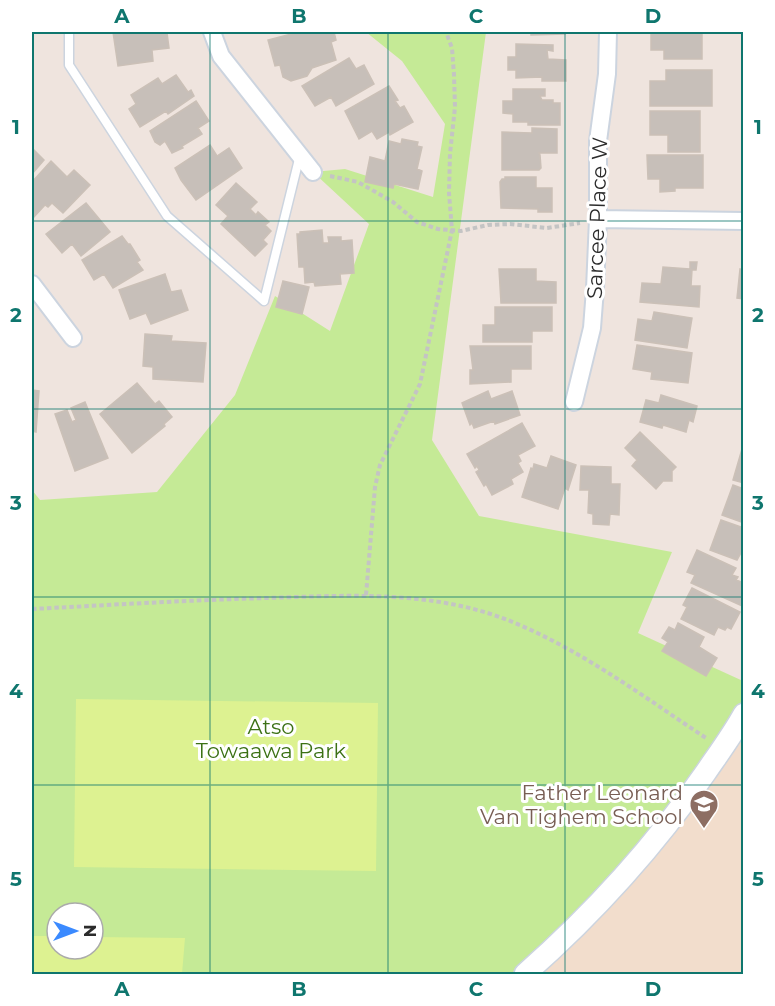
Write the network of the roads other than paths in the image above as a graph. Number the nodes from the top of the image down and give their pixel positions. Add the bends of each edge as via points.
1 (69, 32) edge
2 (212, 32) edge
3 (608, 32) edge
4 (300, 155) junction
5 (313, 171) road end
6 (598, 219) junction
7 (744, 221) edge
8 (32, 284) edge
9 (73, 338) dead end
10 (574, 402) dead end
11 (742, 721) edge
12 (525, 975) edge

1 - 4 lane via 69,65 167,216 264,301
2 - 4 street via 221,56
3 - 6 street, Sarcee Place W via 598,141
4 - 5 street
6 - 7 street
6 - 10 street, Sarcee Place W via 592,328
8 - 9 street
11 - 12 street via 642,856

